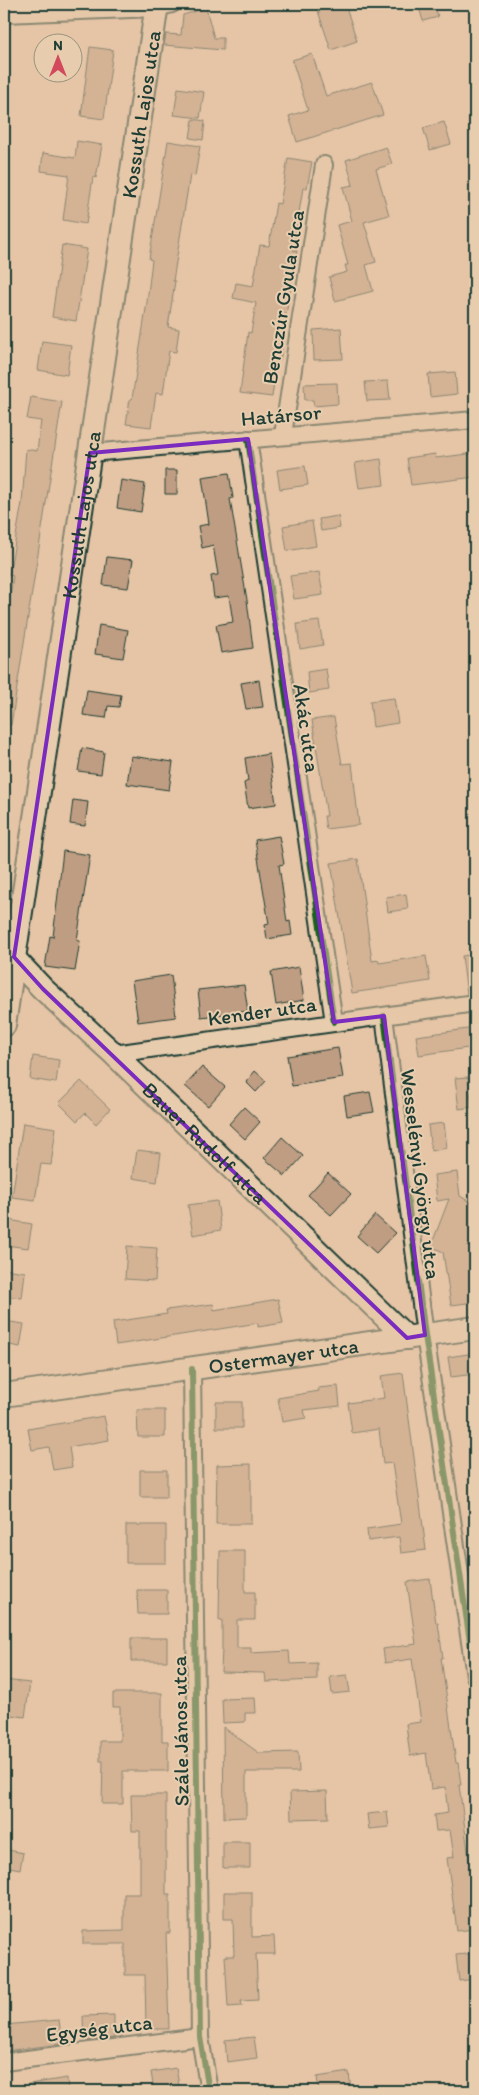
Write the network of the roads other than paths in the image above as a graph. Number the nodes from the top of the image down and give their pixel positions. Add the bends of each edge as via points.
1 (162, 5) edge
2 (4, 14) edge
3 (324, 165) dead end
4 (475, 420) edge
5 (283, 435) junction
6 (248, 439) junction
7 (90, 453) junction
8 (9, 952) edge
9 (475, 1003) edge
10 (384, 1016) junction
11 (334, 1022) junction
12 (4, 1024) edge
13 (114, 1054) junction
14 (475, 1328) edge
15 (416, 1337) junction
16 (192, 1369) junction
17 (4, 1395) edge
18 (475, 1676) edge
19 (200, 2037) junction
20 (4, 2062) edge
21 (209, 2091) edge

1 - 2 street
1 - 7 main road, Kossuth Lajos utca
3 - 5 street, Benczúr Gyula utca
4 - 5 street, Határsor
5 - 6 street, Határsor
6 - 7 street, Határsor
6 - 11 street, Akác utca
7 - 8 main road, Kossuth Lajos utca
8 - 12 main road, Kossuth Lajos utca
8 - 13 main road, Bauer Rudolf utca via 43,989
9 - 10 street, Kender utca
10 - 11 street, Kender utca
10 - 15 street, Wesselényi György utca
11 - 13 street, Kender utca
13 - 15 main road, Bauer Rudolf utca
14 - 15 main road, Ostermayer utca
15 - 16 main road, Ostermayer utca
15 - 18 street, Wesselényi György utca
16 - 17 main road, Ostermayer utca
16 - 19 street, Szále János utca
19 - 20 street, Egység utca
19 - 21 street, Szále János utca

